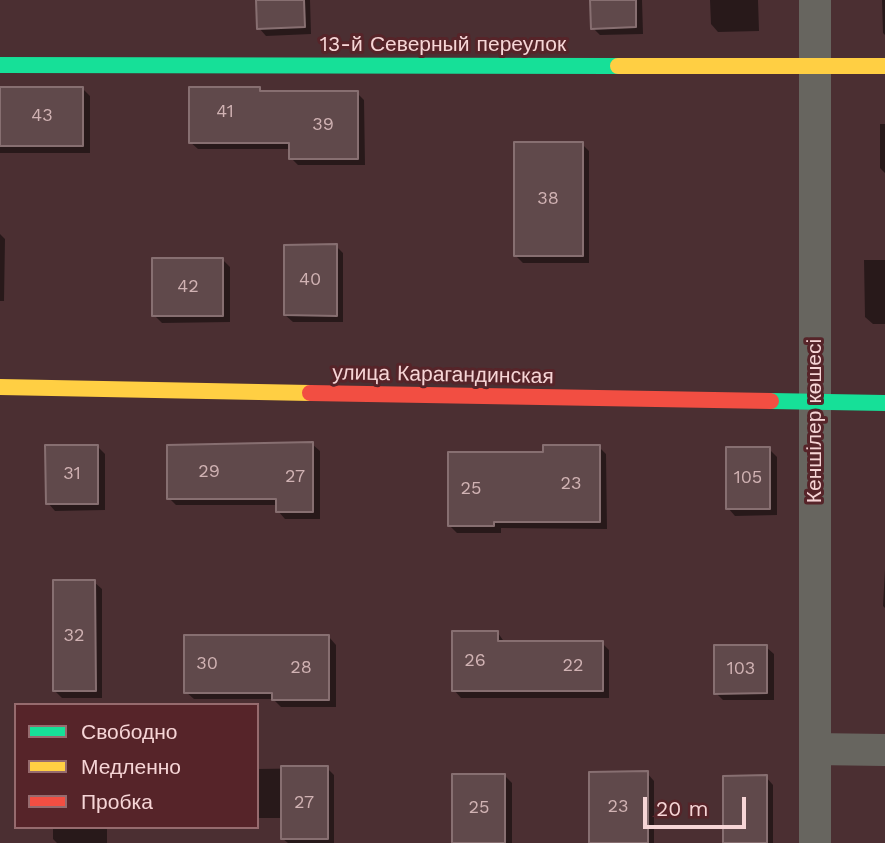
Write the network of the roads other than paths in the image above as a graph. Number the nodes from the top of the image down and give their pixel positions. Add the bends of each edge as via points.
1 (815, 0) edge
2 (0, 65) edge
3 (816, 66) junction
4 (885, 66) edge
5 (0, 387) edge
6 (815, 403) junction
7 (885, 403) edge
8 (815, 749) junction
9 (885, 750) edge
10 (815, 843) edge

1 - 3 street, Кеншілер көшесі
2 - 3 street, 13-й Северный переулок
3 - 4 street, 13-й Северный переулок
3 - 6 street, Кеншілер көшесі
5 - 6 street, улица Карагандинская
6 - 7 street, улица Карагандинская
6 - 8 street, Кеншілер көшесі
8 - 9 street
8 - 10 street, Кеншілер көшесі

